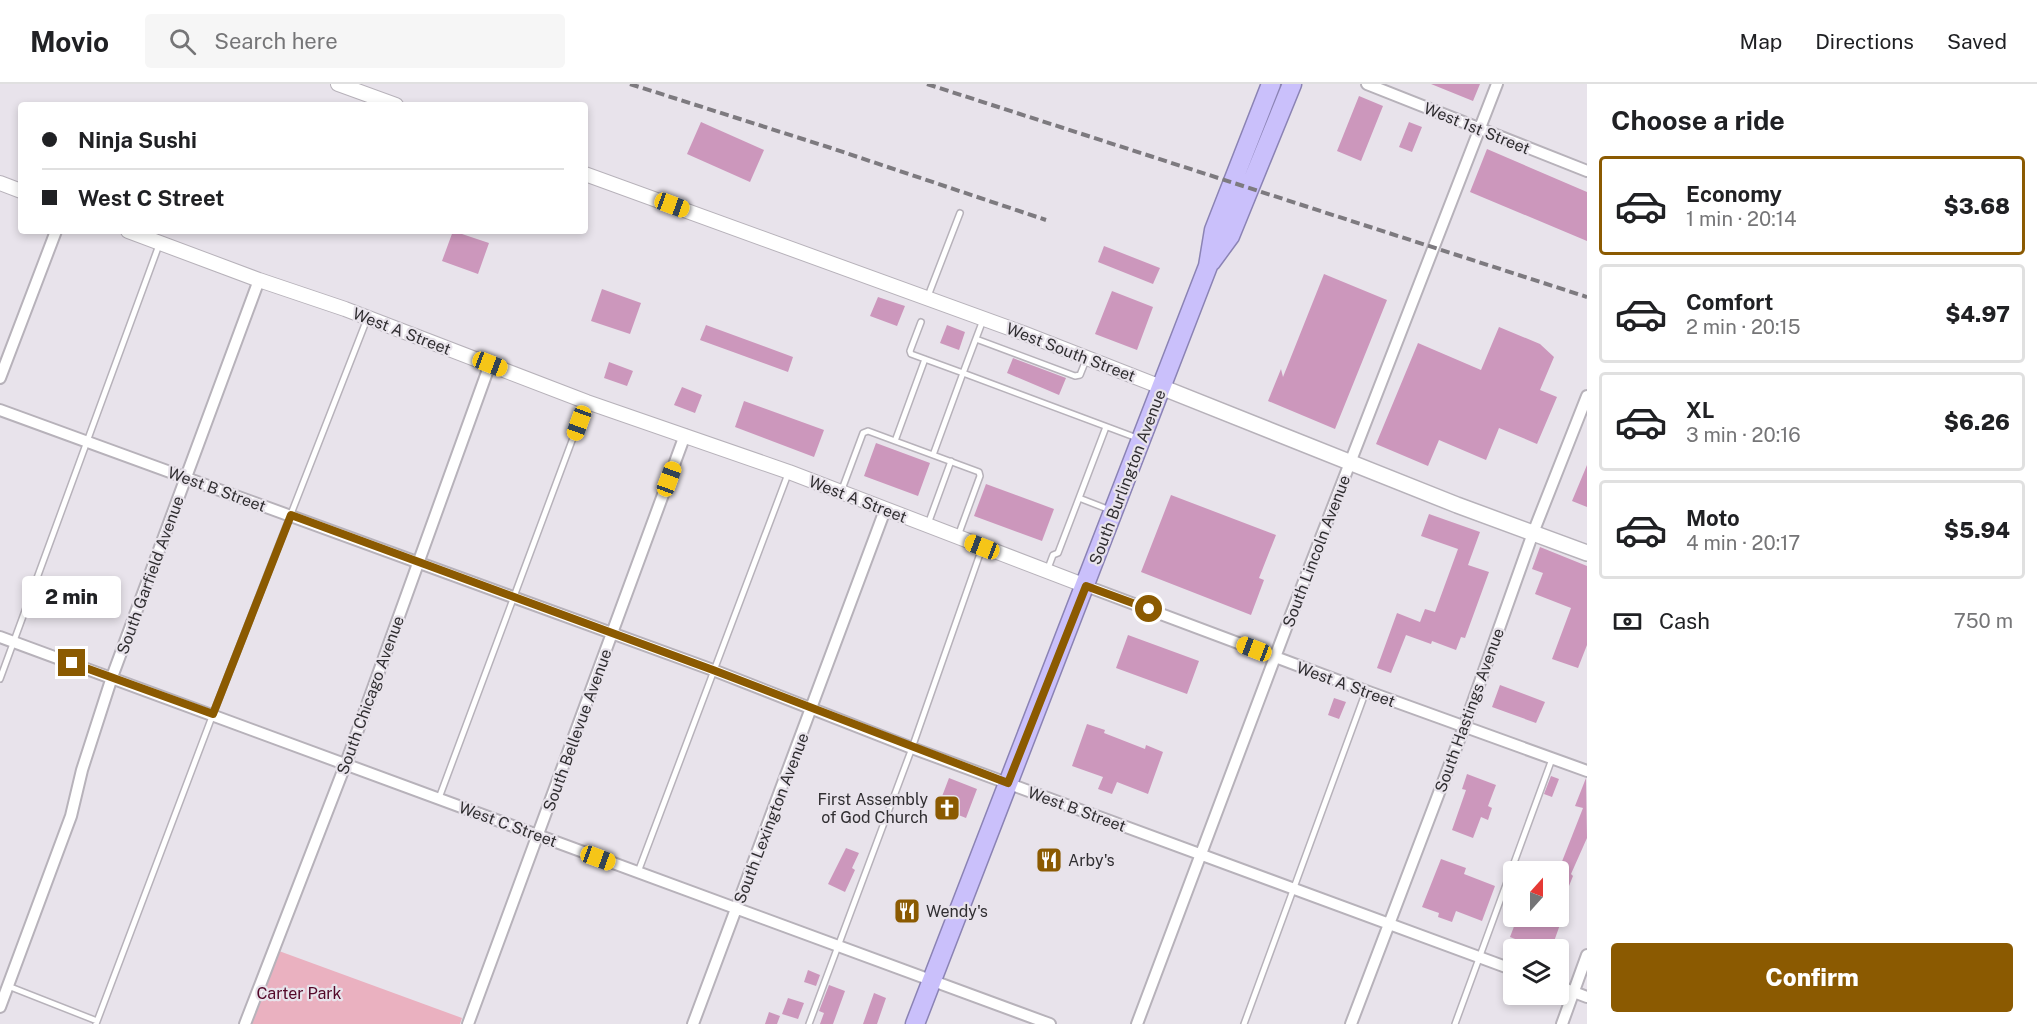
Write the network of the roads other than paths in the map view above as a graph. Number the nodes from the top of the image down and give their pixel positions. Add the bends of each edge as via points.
1 (338, 84) edge
2 (1271, 84) edge
3 (1292, 84) edge
4 (1367, 84) edge
5 (1497, 84) edge
6 (388, 102) edge
7 (1479, 129) junction
8 (1587, 171) edge
9 (588, 175) edge
10 (0, 183) edge
11 (18, 190) edge
12 (960, 213) dead end
13 (55, 234) edge
14 (136, 234) edge
15 (160, 243) junction
16 (1208, 266) junction
17 (259, 280) junction
18 (927, 298) junction
19 (367, 317) junction
20 (983, 319) junction
21 (921, 322) dead end
22 (976, 339) junction
23 (1087, 358) junction
24 (925, 359) junction
25 (490, 364) junction
26 (963, 373) junction
27 (0, 378) edge
28 (1161, 387) junction
29 (1587, 396) edge
30 (587, 402) junction
31 (0, 410) edge
32 (1106, 427) junction
33 (685, 435) junction
34 (1141, 440) junction
35 (895, 441) junction
36 (87, 442) junction
37 (933, 455) junction
38 (951, 461) junction
39 (1350, 463) junction
40 (789, 472) junction
41 (186, 478) junction
42 (840, 493) junction
43 (1080, 498) junction
44 (885, 510) junction
45 (1114, 511) junction
46 (291, 515) junction
47 (927, 526) junction
48 (1533, 533) junction
49 (957, 537) junction
50 (982, 547) junction
51 (1587, 554) edge
52 (418, 562) junction
53 (1047, 571) junction
54 (1086, 586) junction
55 (514, 597) junction
56 (613, 634) junction
57 (0, 637) edge
58 (13, 641) junction
59 (1275, 657) junction
60 (713, 670) junction
61 (112, 678) junction
62 (0, 679) edge
63 (1366, 691) junction
64 (812, 709) junction
65 (213, 714) junction
66 (1464, 727) junction
67 (912, 748) junction
68 (1552, 759) junction
69 (346, 763) junction
70 (1587, 771) edge
71 (1008, 783) junction
72 (439, 798) junction
73 (539, 835) junction
74 (1201, 855) junction
75 (638, 873) junction
76 (1293, 889) junction
77 (736, 909) junction
78 (1389, 923) junction
79 (837, 947) junction
80 (1587, 955) edge
81 (1479, 957) junction
82 (1503, 965) edge
83 (932, 980) junction
84 (4, 984) edge
85 (1569, 990) edge
86 (1574, 992) junction
87 (1587, 997) edge
88 (0, 1007) edge
89 (1034, 1021) edge
90 (96, 1023) edge
91 (245, 1024) edge
92 (468, 1024) edge
93 (693, 1024) edge
94 (809, 1024) edge
95 (915, 1024) edge
96 (1050, 1024) edge
97 (1137, 1024) edge
98 (1244, 1024) edge
99 (1351, 1024) edge
100 (1455, 1024) edge
101 (1562, 1024) edge

1 - 6 street
2 - 16 highway via 1214,230
3 - 16 highway via 1230,236
4 - 7 street, West 1st Street
5 - 7 street, South Lincoln Avenue
7 - 8 street, West 1st Street
7 - 39 street, South Lincoln Avenue
9 - 18 street, West South Street
10 - 11 street
12 - 18 lane
13 - 27 street
14 - 15 street, West A Street
15 - 17 street, West A Street
15 - 36 lane
16 - 28 highway, South Burlington Avenue
17 - 19 street, West A Street
17 - 41 street, South Garfield Avenue
18 - 20 street, West South Street
19 - 25 street, West A Street
19 - 46 lane
20 - 22 lane
20 - 23 street, West South Street
21 - 24 lane via 910,351
22 - 23 lane via 1075,376 1080,375
22 - 26 lane
23 - 28 street, West South Street
24 - 26 lane
24 - 35 lane
25 - 30 street, West A Street
25 - 52 street, South Chicago Avenue
26 - 32 lane
26 - 37 lane
28 - 34 highway, South Burlington Avenue
28 - 39 main road, West South Street
29 - 48 street, South Hastings Avenue
30 - 33 street, West A Street
30 - 55 lane
31 - 36 street, West B Street
32 - 34 lane
32 - 43 lane
33 - 40 street, West A Street
33 - 56 street, South Bellevue Avenue
34 - 45 highway, South Burlington Avenue
35 - 37 lane
35 - 42 lane via 868,431 863,433
36 - 41 street, West B Street
36 - 58 lane
37 - 38 lane
38 - 47 lane
38 - 49 lane via 979,472 980,476
39 - 48 main road, West South Street
39 - 59 street, South Lincoln Avenue
40 - 42 street, West A Street
40 - 60 lane
41 - 46 street, West B Street
41 - 61 street, South Garfield Avenue
42 - 44 street, West A Street
43 - 45 lane
43 - 53 lane
44 - 47 street, West A Street
44 - 64 street, South Lexington Avenue
45 - 54 highway, South Burlington Avenue
46 - 52 street, West B Street
46 - 65 lane
47 - 49 street, West A Street
48 - 51 main road, West South Street
48 - 66 street, South Hastings Avenue
49 - 50 street, West A Street
50 - 53 street, West A Street
50 - 67 lane
52 - 55 street, West B Street
52 - 69 street, South Chicago Avenue
53 - 54 street, West A Street
54 - 59 street, West A Street
54 - 71 highway, South Burlington Avenue
55 - 56 street, West B Street
55 - 72 lane
56 - 60 street, West B Street
56 - 73 street, South Bellevue Avenue
57 - 58 street, West C Street
58 - 61 street, West C Street
58 - 62 lane
59 - 63 street, West A Street
59 - 74 street, South Lincoln Avenue
60 - 64 street, West B Street
60 - 75 lane
61 - 65 street, West C Street
61 - 84 street, South Garfield Avenue via 71,816
63 - 66 street, West A Street
63 - 76 lane
64 - 67 street, West B Street
64 - 77 street, South Lexington Avenue
65 - 69 street, West C Street
65 - 90 lane
66 - 68 street, West A Street
66 - 78 street, South Hastings Avenue
67 - 71 street, West B Street
67 - 79 lane
68 - 70 street, West A Street
68 - 81 lane
69 - 72 street, West C Street
69 - 91 street, South Chicago Avenue
71 - 74 street, West B Street
71 - 83 highway, South Burlington Avenue
72 - 73 street, West C Street
73 - 75 street, West C Street
73 - 92 street, South Bellevue Avenue
74 - 76 street, West B Street
74 - 97 street, South Lincoln Avenue
75 - 77 street, West C Street
76 - 78 street, West B Street
76 - 98 lane
77 - 79 street, West C Street
77 - 93 street, South Lexington Avenue
78 - 81 street, West B Street
78 - 99 street, South Hastings Avenue
79 - 83 street, West C Street
79 - 94 lane
80 - 86 street
81 - 82 street, West B Street
81 - 100 lane
83 - 89 street, West C Street
83 - 95 highway, South Burlington Avenue
84 - 88 street, South Garfield Avenue
84 - 90 lane
85 - 86 street
86 - 87 street
86 - 101 street
89 - 96 street, West C Street

